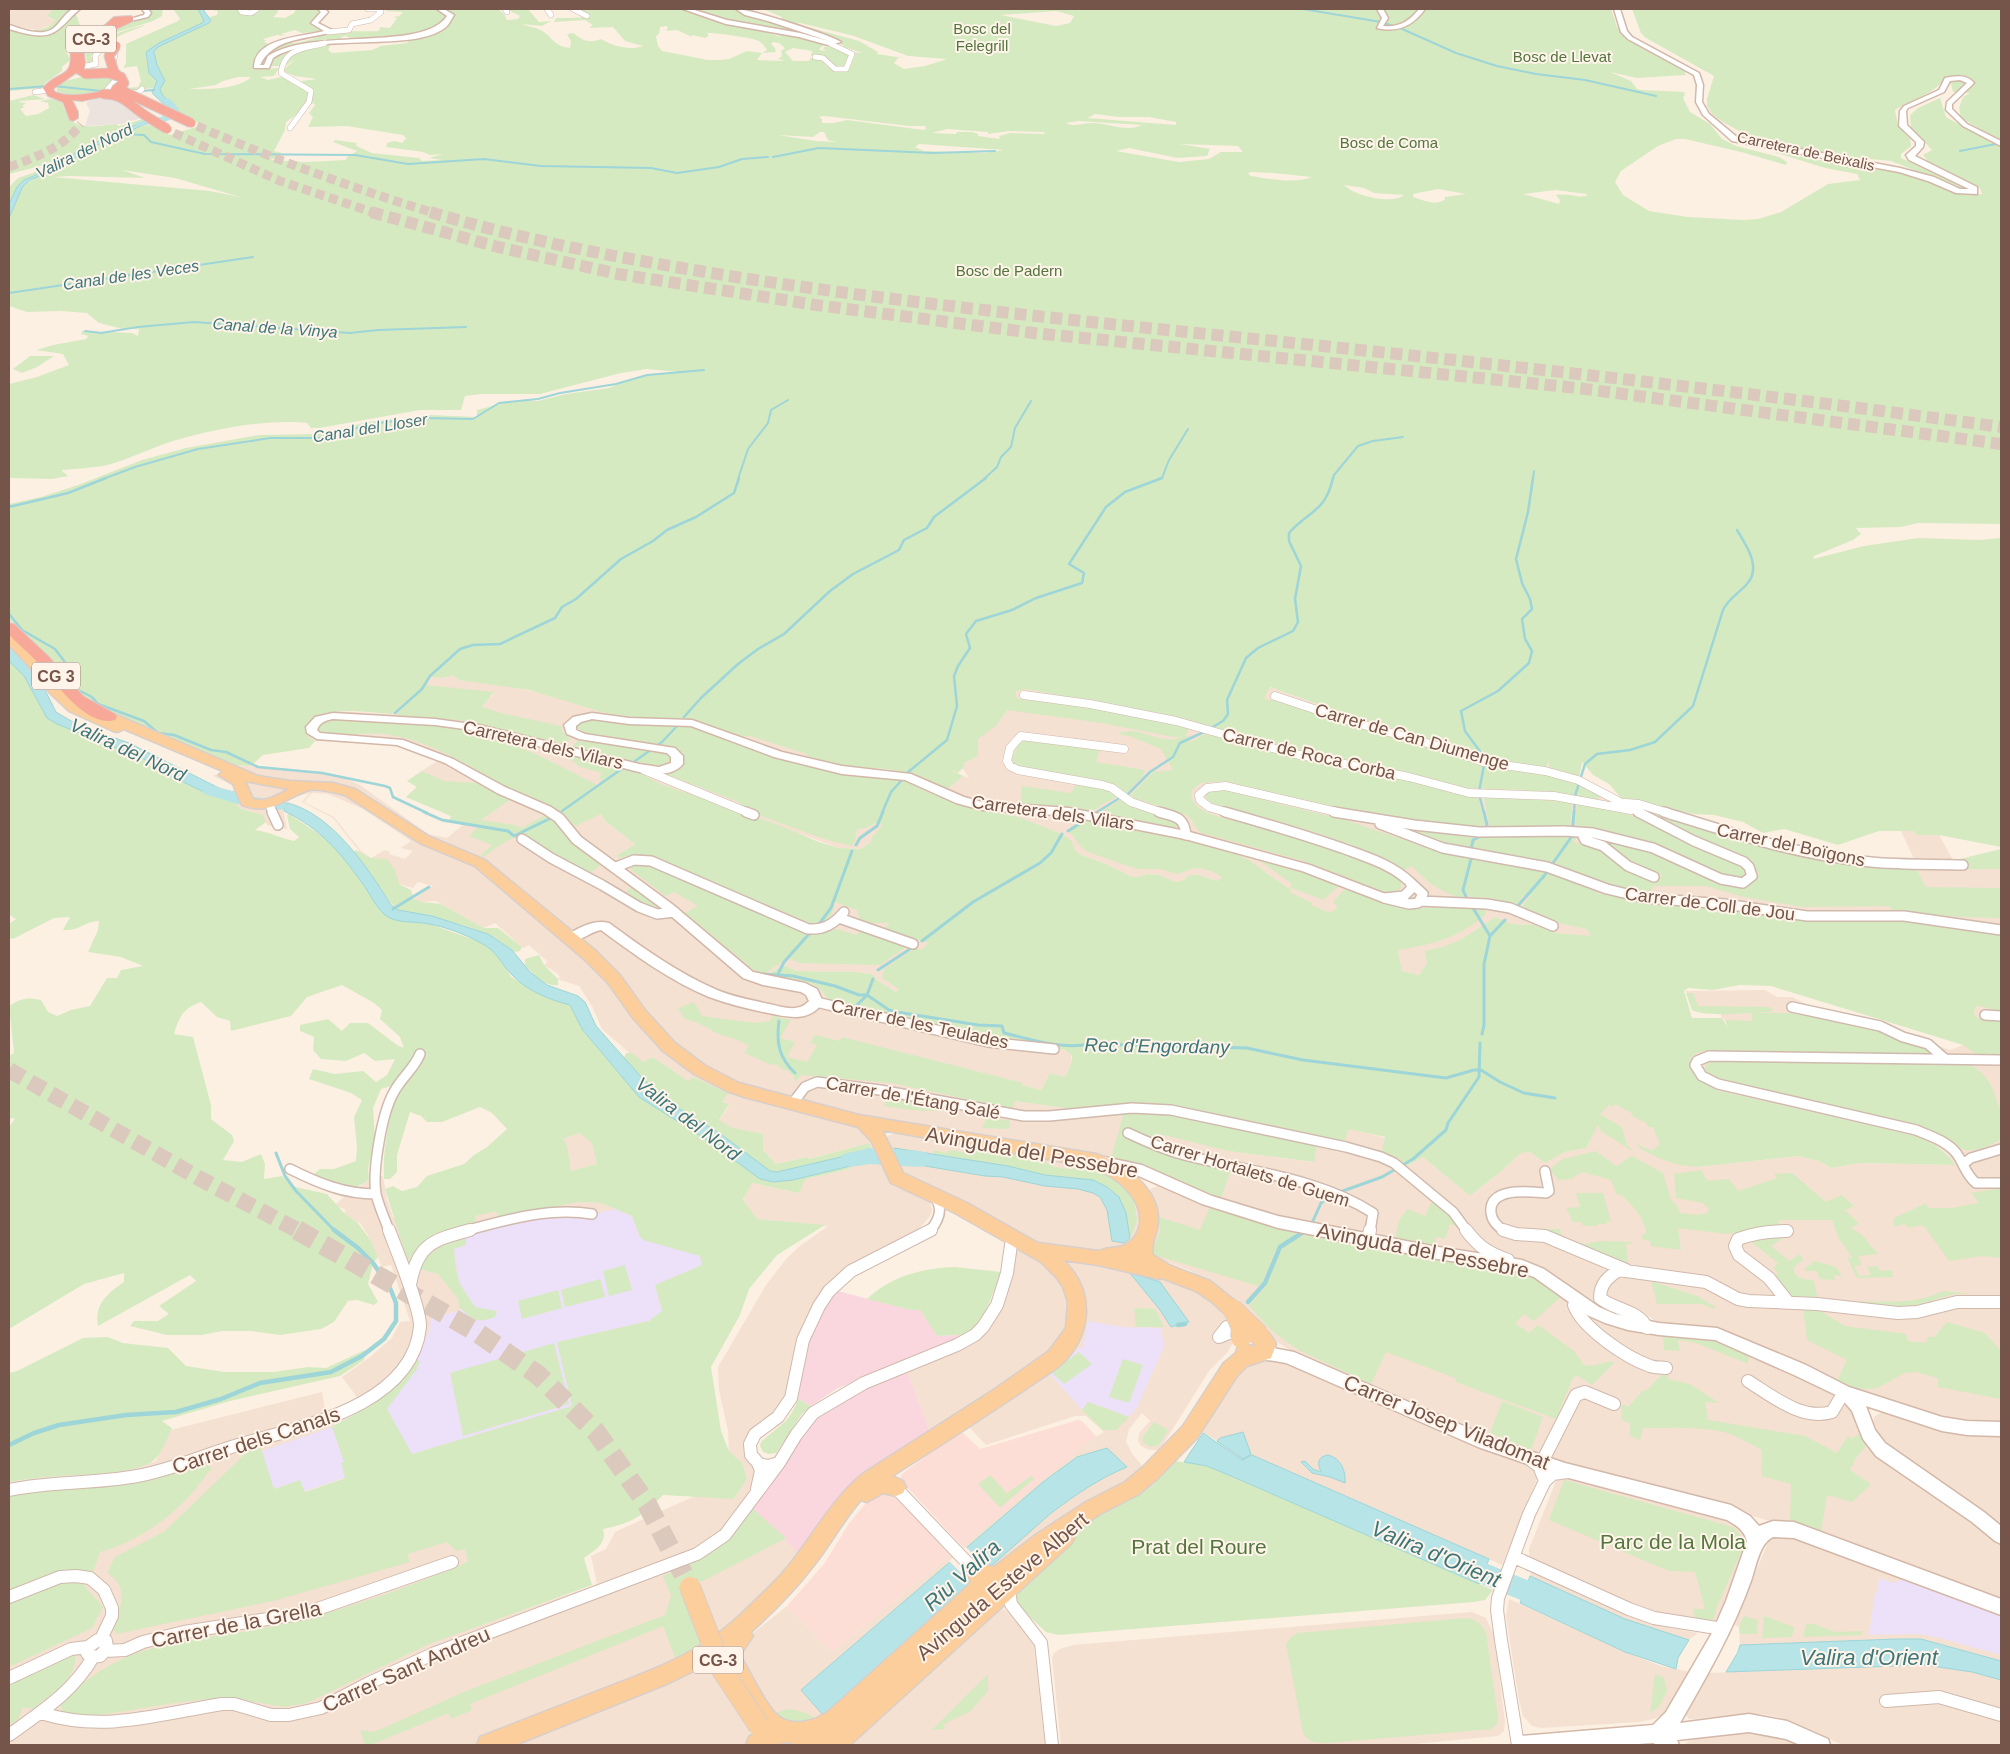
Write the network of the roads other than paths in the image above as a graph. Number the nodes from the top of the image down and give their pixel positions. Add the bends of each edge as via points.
1 (77, 9) edge
2 (144, 9) edge
3 (240, 9) edge
4 (257, 9) edge
5 (321, 9) edge
6 (368, 9) edge
7 (440, 9) edge
8 (547, 9) edge
9 (573, 9) edge
10 (686, 9) edge
11 (739, 9) edge
12 (1380, 9) edge
13 (1422, 9) edge
14 (1617, 9) edge
15 (551, 15) dead end
16 (587, 16) dead end
17 (122, 17) edge
18 (9, 27) edge
19 (328, 32) junction
20 (325, 43) junction
21 (831, 44) junction
22 (116, 46) dead end
23 (814, 57) dead end
24 (112, 66) junction
25 (79, 70) junction
26 (97, 73) junction
27 (117, 75) junction
28 (120, 87) junction
29 (48, 90) junction
30 (142, 90) dead end
31 (34, 92) dead end
32 (103, 94) junction
33 (92, 96) junction
34 (59, 97) junction
35 (194, 125) tunnel mouth
36 (290, 128) dead end
37 (170, 131) tunnel mouth
38 (1999, 143) edge
39 (9, 627) edge
40 (9, 638) edge
41 (1024, 695) dead end
42 (1275, 696) dead end
43 (105, 719) junction
44 (1124, 749) dead end
45 (639, 768) junction
46 (228, 773) junction
47 (273, 783) junction
48 (317, 786) junction
49 (1607, 794) junction
50 (244, 795) junction
51 (272, 802) junction
52 (1595, 802) junction
53 (1623, 803) junction
54 (1640, 812) junction
55 (754, 815) dead end
56 (1370, 819) junction
57 (278, 825) dead end
58 (1575, 832) junction
59 (1186, 835) junction
60 (522, 839) dead end
61 (1963, 865) dead end
62 (616, 867) junction
63 (1654, 877) dead end
64 (1408, 893) junction
65 (1384, 898) joint
66 (1420, 901) junction
67 (675, 912) junction
68 (1553, 926) dead end
69 (2001, 930) edge
70 (571, 938) junction
71 (913, 944) dead end
72 (816, 1002) junction
73 (1792, 1007) dead end
74 (1985, 1015) dead end
75 (2001, 1016) edge
76 (1054, 1049) dead end
77 (420, 1054) dead end
78 (1945, 1059) junction
79 (2001, 1060) edge
80 (792, 1104) junction
81 (856, 1118) junction
82 (901, 1129) junction
83 (1128, 1133) dead end
84 (883, 1148) junction
85 (2001, 1149) edge
86 (1096, 1160) junction
87 (1963, 1164) junction
88 (290, 1169) dead end
89 (1545, 1171) dead end
90 (2001, 1183) edge
91 (376, 1194) junction
92 (931, 1195) junction
93 (592, 1214) dead end
94 (1787, 1231) dead end
95 (1145, 1238) junction
96 (1368, 1240) junction
97 (1025, 1244) junction
98 (1062, 1253) junction
99 (1522, 1266) junction
100 (1629, 1271) junction
101 (1174, 1275) junction
102 (410, 1286) junction
103 (1577, 1300) junction
104 (1788, 1302) junction
105 (2001, 1302) edge
106 (1647, 1328) junction
107 (1242, 1332) junction
108 (1666, 1368) dead end
109 (1748, 1381) dead end
110 (1844, 1392) junction
111 (1614, 1404) dead end
112 (1881, 1404) junction
113 (1863, 1417) junction
114 (2001, 1429) edge
115 (1535, 1460) junction
116 (758, 1463) junction
117 (779, 1463) junction
118 (1577, 1472) junction
119 (891, 1479) junction
120 (1545, 1481) junction
121 (9, 1490) edge
122 (1093, 1508) junction
123 (744, 1510) junction
124 (2001, 1536) edge
125 (1756, 1541) junction
126 (1512, 1561) junction
127 (452, 1562) dead end
128 (978, 1574) junction
129 (1010, 1586) junction
130 (690, 1587) tunnel mouth
131 (9, 1597) edge
132 (988, 1605) junction
133 (2001, 1607) edge
134 (1013, 1608) junction
135 (1720, 1634) junction
136 (103, 1645) junction
137 (723, 1649) junction
138 (90, 1652) junction
139 (9, 1678) edge
140 (1886, 1701) dead end
141 (41, 1713) junction
142 (2001, 1715) edge
143 (839, 1729) edge
144 (9, 1734) edge
145 (772, 1735) edge
146 (1671, 1736) edge
147 (488, 1745) edge
148 (817, 1745) edge
149 (1052, 1745) edge
150 (1520, 1745) edge
151 (1821, 1745) edge

1 - 18 main road via 66,14 57,28 50,32 37,33
2 - 17 main road via 148,13 146,16
3 - 4 street via 247,13
5 - 19 main road via 324,12 314,23 329,29
6 - 19 street via 381,12 371,20 352,24 349,30
7 - 20 main road via 451,15 450,19 419,35
8 - 15 street
9 - 16 street
10 - 21 main road via 720,20
11 - 21 main road via 837,41
12 - 13 main road via 1385,18 1379,27 1388,29 1412,21
14 - 38 main road, Carretera de Beixalis via 1624,32 1630,38 1697,74 1699,102 1706,115 1735,139 1900,170 1959,191 1972,192 1975,190 1971,187 1910,157 1921,144 1904,128 1904,109 1942,91 1949,79 1972,83 1949,103 1949,110 1965,125
17 - 25 highway, CG-3 via 85,43 80,50 83,61
19 - 20 main road via 272,45 263,53 256,67 267,67 269,58 284,49
20 - 36 street via 292,52 284,61 281,73 311,91 310,102
21 - 23 street via 852,54 846,69 833,69 823,58
22 - 24 highway, bridge via 109,53
24 - 26 highway, bridge
24 - 27 highway, bridge
25 - 26 highway, CG-3, bridge
25 - 29 highway, CG-3 via 50,85
25 - 30 street via 96,64 95,56 101,48 116,48 112,70 115,81 105,94
26 - 27 highway, CG-3, bridge
27 - 28 highway, CG-3, bridge via 124,80
28 - 32 highway, bridge
28 - 35 highway, bridge
29 - 31 street
29 - 34 highway
32 - 33 highway
32 - 37 highway, bridge via 124,98
33 - 34 highway
33 - 34 highway via 78,103 83,119 77,121 69,103
39 - 43 highway, CG 3 via 43,659 76,700
40 - 43 main road, CG 3 via 63,699 74,708
41 - 52 street, Carrer de Roca Corba via 1176,721 1290,753 1409,777 1469,793
42 - 49 street, Carrer de Can Diumenge via 1483,762 1545,771 1579,780
43 - 46 main road, CG 3
44 - 59 street via 1021,736 1015,740 1006,758 1010,767 1018,770 1112,788 1132,802 1180,819 1186,825
45 - 55 street
45 - 59 main road, Carretera dels Vilars via 666,770 677,764 677,756 655,747 584,737 571,732 570,725 577,719 592,716 692,723 778,756 851,772 908,777 972,804 1069,812
45 - 62 main road, Carretera dels Vilars via 456,724 333,716 317,721 311,731 317,736 400,742 449,761 501,790 553,813 576,840
46 - 47 main road
46 - 50 main road, CG 3 via 239,782
47 - 48 main road, Avinguda del Pessebre
47 - 50 main road via 250,788
47 - 51 main road via 284,790 280,798
48 - 51 main road via 298,790
48 - 70 main road, Avinguda del Pessebre via 350,792 425,840 480,863
49 - 52 street via 1603,800
49 - 53 street, Carrer de Can Diumenge
50 - 51 main road via 251,804
51 - 57 street
52 - 54 street, Carrer de Roca Corba
53 - 54 street, Carrer de Can Diumenge
53 - 61 street, Carrer del Boïgons via 1639,804 1757,841 1836,857 1870,862
54 - 58 street, Carrer de Can Diumenge via 1707,848 1744,862 1752,876 1743,883 1726,882 1688,862 1634,842
56 - 58 street via 1482,832
56 - 64 street via 1340,815 1225,786 1210,786 1199,795 1209,807 1386,865 1400,872
56 - 69 street, Carrer de Coll de Jou via 1443,848 1550,867 1608,889 1653,899 1725,904 1807,916 1904,916
58 - 63 street via 1584,840 1602,846 1628,866
59 - 65 main road, Carretera dels Vilars via 1306,868
60 - 67 street via 552,860 632,904 653,913
62 - 67 main road, Carretera dels Vilars
62 - 71 street via 634,860 651,861 808,929 826,928 842,915
64 - 65 street, Carretera dels Vilars
64 - 66 street via 1412,904
64 - 66 street via 1420,891 1423,894
66 - 68 street via 1486,904 1513,909
67 - 72 main road, Carretera dels Vilars via 748,975 805,988 812,992
70 - 72 main road via 593,926 604,926 657,964 724,998 790,1013 809,1010
70 - 80 main road, Avinguda del Pessebre via 614,979 659,1037 688,1062 732,1087
72 - 76 street, Carrer de les Teulades via 988,1042
73 - 78 street via 1880,1026 1928,1044
74 - 75 street
77 - 91 street, Carrer dels Canals via 418,1062 392,1094 378,1152 374,1180
78 - 79 street
78 - 87 street via 1709,1056 1695,1065 1705,1078 1722,1085 1916,1130 1949,1147
80 - 81 main road, Avinguda del Pessebre
80 - 99 street, Carrer de l'Étang Salé via 801,1089 808,1083 817,1082 1015,1115 1049,1116 1153,1108 1346,1147 1381,1157 1400,1169 1453,1212 1477,1245
81 - 82 main road, Avinguda del Pessebre
81 - 84 main road via 869,1126
82 - 84 main road via 887,1132 882,1138
82 - 86 main road, Avinguda del Pessebre
83 - 96 street, Carrer Hortalets de Guem via 1178,1154 1281,1178 1343,1197 1373,1213
84 - 92 main road via 897,1178
85 - 87 street via 1971,1158
86 - 95 main road via 1130,1181 1145,1203 1149,1213
86 - 96 main road, Avinguda del Pessebre via 1138,1169 1207,1200 1263,1217
87 - 90 street via 1967,1175 1976,1183
88 - 91 street via 324,1187
89 - 100 street via 1549,1191 1504,1194 1491,1206 1493,1221 1500,1228 1516,1234 1546,1237
91 - 102 street, Carrer dels Canals
92 - 97 main road
92 - 116 street via 941,1208 930,1231 876,1255 842,1277 828,1291 803,1339 794,1391 788,1405 752,1438 751,1454
93 - 102 street, Carrer dels Canals via 584,1211 544,1214 437,1239 417,1257
94 - 104 street via 1747,1236 1738,1239 1735,1246 1739,1255 1769,1278
95 - 98 main road via 1124,1254
95 - 101 main road via 1143,1251 1146,1259
96 - 99 main road, Avinguda del Pessebre
97 - 98 main road
97 - 117 street via 1011,1245 997,1305 975,1335 864,1383 824,1405 804,1424
97 - 119 main road via 1047,1257 1064,1272 1072,1285 1077,1317 1068,1342 1056,1357
98 - 101 main road
99 - 103 main road, Avinguda del Pessebre via 1539,1273
100 - 104 street via 1706,1282 1738,1299
100 - 106 street via 1614,1272 1599,1294 1605,1303 1638,1316 1646,1322
101 - 107 main road, Carrer Josep Viladomat via 1210,1290
102 - 121 street, Carrer dels Canals via 420,1324 418,1338 398,1373 358,1405 330,1419 170,1468 106,1480
103 - 106 main road, Avinguda del Pessebre via 1602,1316
103 - 108 street via 1574,1305 1576,1314 1623,1352 1651,1366
104 - 105 street via 1898,1313 1957,1302
106 - 110 main road, Avinguda del Pessebre via 1717,1334
107 - 115 main road, Carrer Josep Viladomat via 1288,1356 1484,1442
107 - 122 main road via 1240,1360 1230,1370 1198,1422 1132,1488
109 - 110 street via 1792,1407 1814,1415 1833,1411
110 - 112 main road, Avinguda del Pessebre
110 - 113 main road via 1857,1403
111 - 115 street via 1584,1392 1576,1395
112 - 113 main road via 1868,1409
112 - 114 main road, Avinguda del Pessebre via 1942,1424
113 - 124 main road via 1873,1442 1882,1451
115 - 118 main road, Carrer Josep Viladomat
115 - 120 street
116 - 117 street via 765,1466
116 - 123 street via 762,1471 758,1487
117 - 123 street
118 - 120 street via 1553,1474
118 - 125 main road, Carrer Josep Viladomat via 1742,1519 1754,1532
119 - 128 street
119 - 137 main road via 890,1484 882,1484 868,1492 843,1519 793,1590 730,1649
120 - 126 street
122 - 128 main road, Avinguda Esteve Albert via 998,1577
122 - 129 main road, Avinguda Esteve Albert
122 - 143 main road, Avinguda Esteve Albert via 938,1638
123 - 141 street, Carrer Sant Andreu via 725,1535 697,1554 435,1653 305,1713 271,1715 234,1704 222,1704 123,1721 66,1722
125 - 133 main road via 1769,1529 1794,1530
125 - 135 main road
126 - 135 street via 1654,1618
126 - 150 street via 1498,1598 1497,1610
127 - 136 street, Carrer de la Grella via 306,1613 184,1632 125,1650
128 - 143 main road, Avinguda Esteve Albert via 982,1579 978,1592
129 - 132 main road, Avinguda Esteve Albert
129 - 134 street via 1008,1599
130 - 145 main road, CG-3, bridge via 722,1670
131 - 136 street via 60,1577 90,1578 104,1590 112,1608
132 - 134 street via 1001,1604
132 - 143 main road, Avinguda Esteve Albert via 845,1734
134 - 149 street via 1042,1643
135 - 146 main road via 1673,1718
136 - 138 street via 92,1642
137 - 145 main road via 767,1721
137 - 147 main road
138 - 139 street via 71,1649
138 - 141 street via 83,1674 63,1696
140 - 142 street via 1939,1697
141 - 144 street
143 - 145 main road
145 - 148 main road, CG-3 via 810,1738
146 - 150 main road
146 - 151 main road via 1749,1723 1787,1730

